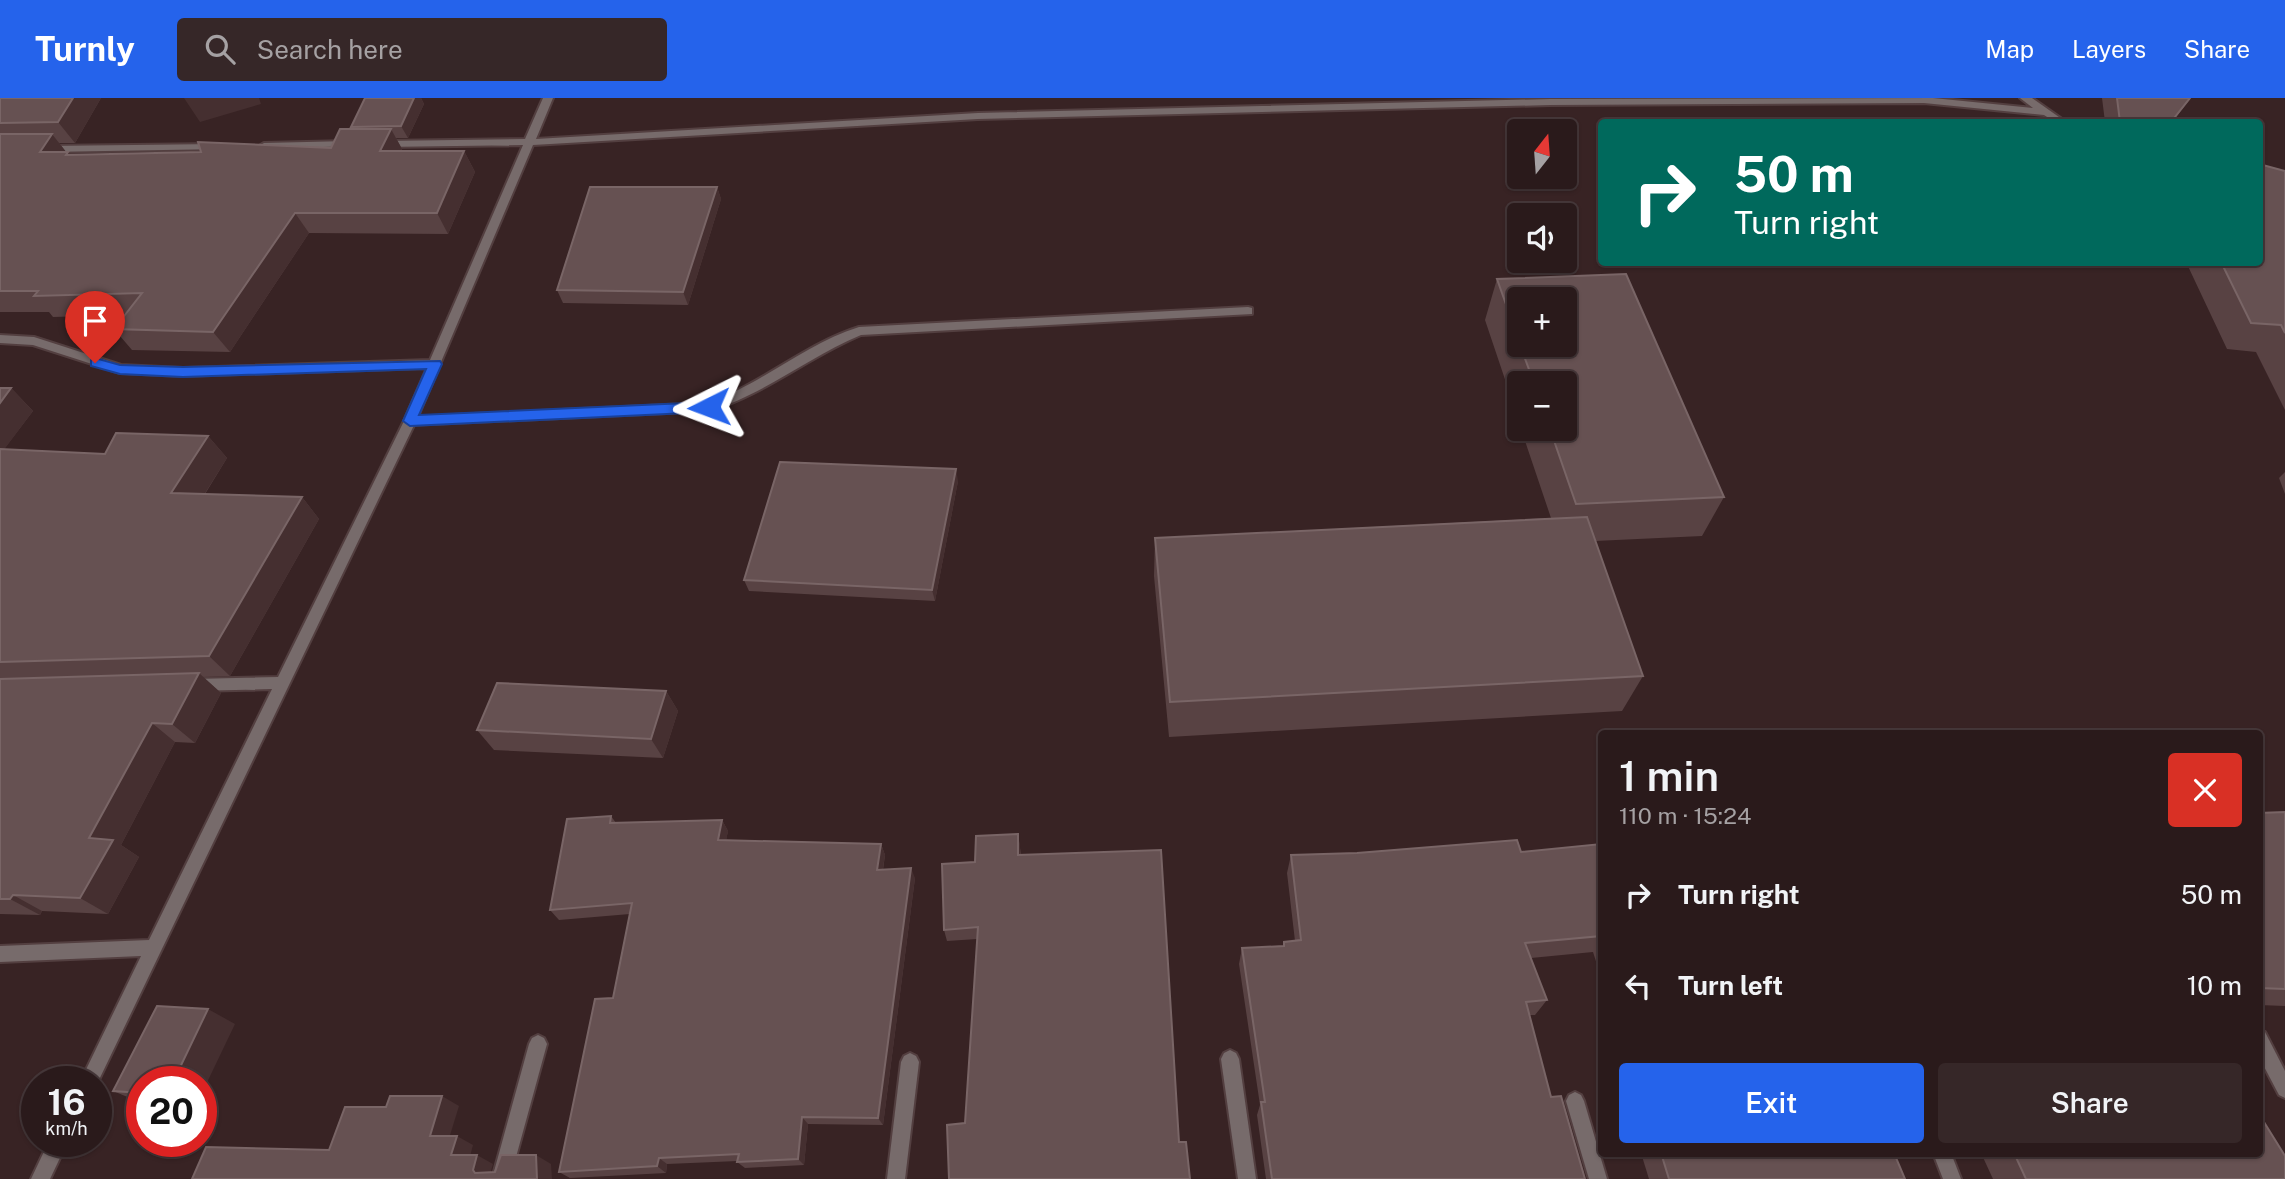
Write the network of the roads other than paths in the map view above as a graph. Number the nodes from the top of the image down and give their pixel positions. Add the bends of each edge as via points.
1 (548, 98) edge
2 (2025, 98) edge
3 (2045, 112) junction
4 (2056, 119) edge
5 (531, 142) junction
6 (363, 144) edge
7 (377, 144) edge
8 (238, 146) edge
9 (252, 146) edge
10 (28, 150) edge
11 (1248, 311) dead end
12 (0, 339) edge
13 (435, 364) junction
14 (410, 421) junction
15 (283, 683) junction
16 (175, 686) edge
17 (156, 948) junction
18 (0, 954) edge
19 (538, 1044) dead end
20 (2263, 1046) edge
21 (1230, 1059) dead end
22 (910, 1062) dead end
23 (97, 1066) edge
24 (2285, 1089) edge
25 (1575, 1101) dead end
26 (51, 1157) edge
27 (1944, 1157) edge
28 (40, 1179) edge
29 (501, 1179) edge
30 (896, 1179) edge
31 (1247, 1179) edge
32 (1598, 1179) edge
33 (1952, 1179) edge

1 - 5 street
2 - 3 street
3 - 4 street
3 - 5 street via 1924,100 1550,102 978,116
5 - 7 street
5 - 13 street
6 - 9 street
8 - 10 street
11 - 14 street via 859,331 831,341 733,400 709,407
12 - 13 street via 34,341 120,369 183,372
13 - 14 street
14 - 15 street
15 - 16 street
15 - 17 street
17 - 18 street
17 - 23 street
19 - 29 street
20 - 24 street
21 - 31 street
22 - 30 street
25 - 32 street
26 - 28 street
27 - 33 street

